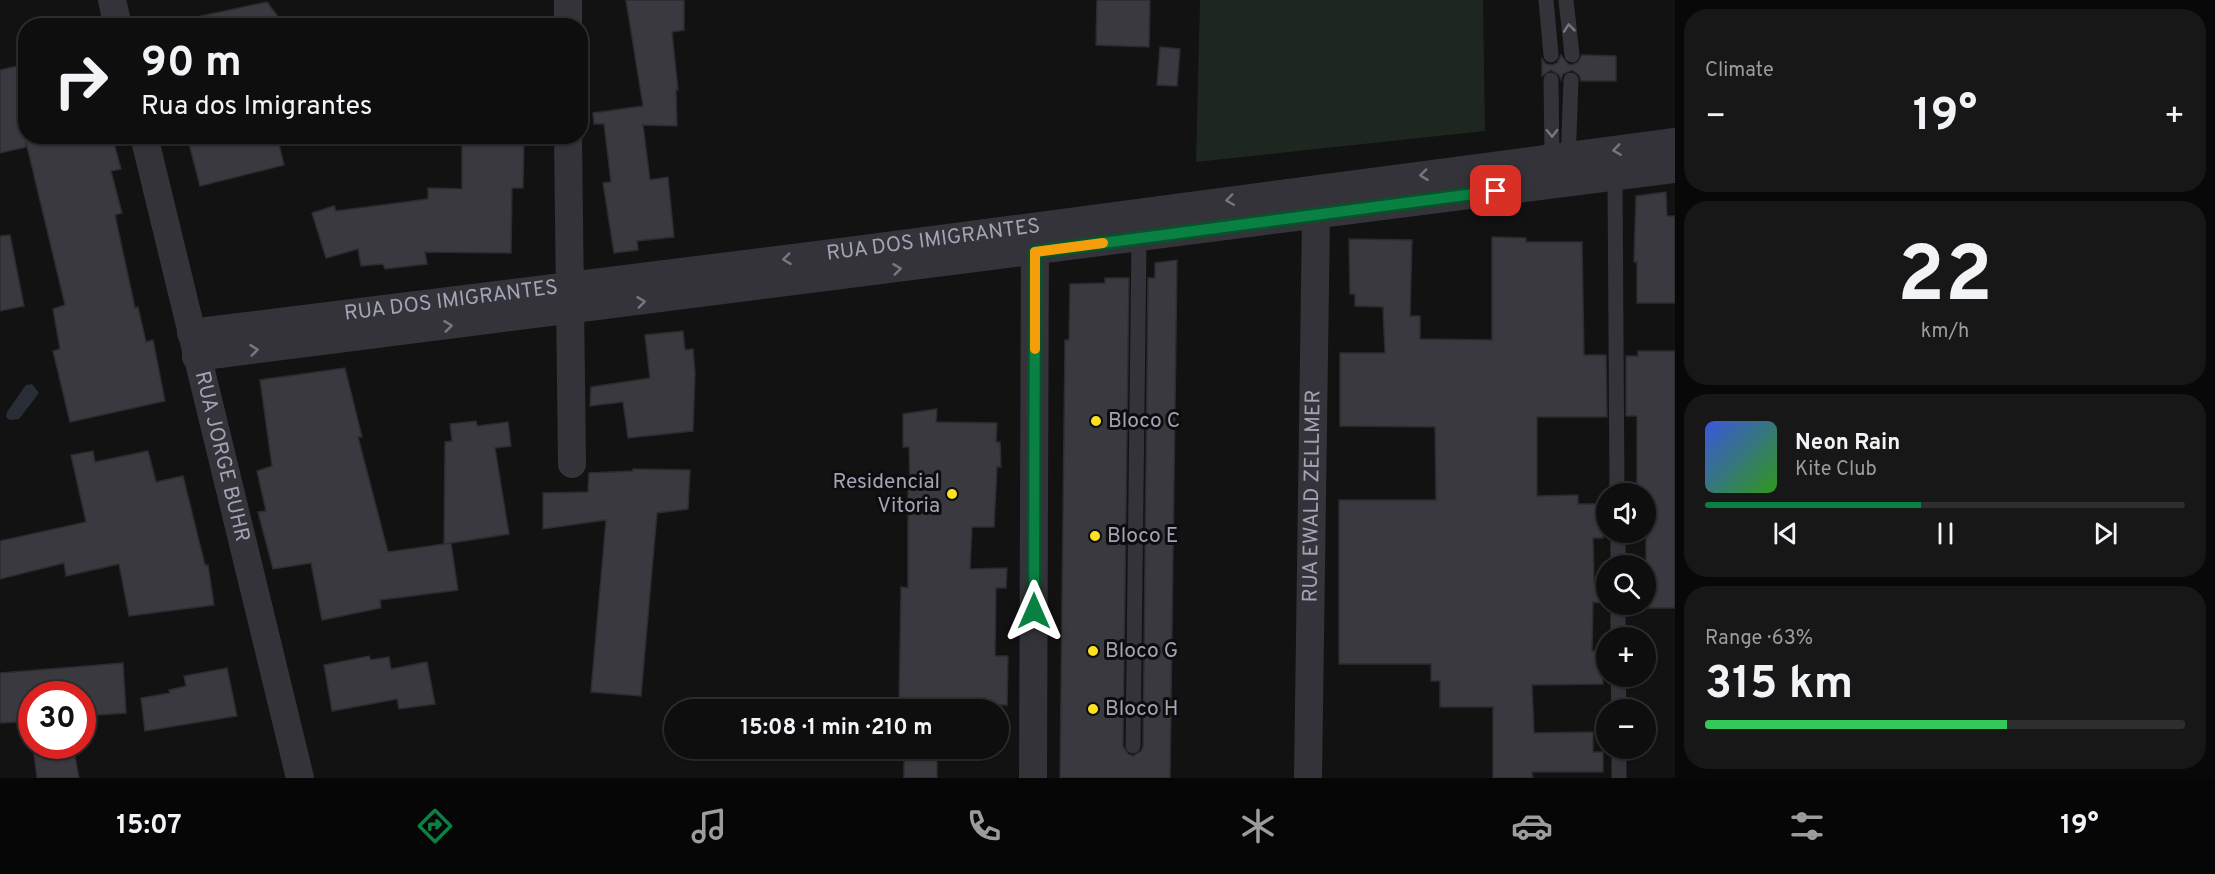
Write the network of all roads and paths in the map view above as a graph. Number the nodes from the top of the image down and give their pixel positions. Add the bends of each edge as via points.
1 (112, 0) edge
2 (568, 0) edge
3 (1545, 0) edge
4 (1566, 0) edge
5 (116, 18) edge
6 (568, 18) edge
7 (1551, 55) dead end
8 (1572, 56) dead end
9 (1551, 80) dead end
10 (1571, 80) dead end
11 (1675, 142) edge
12 (146, 144) edge
13 (568, 144) edge
14 (1561, 166) junction
15 (1675, 169) edge
16 (1616, 177) junction
17 (1316, 215) junction
18 (1139, 238) junction
19 (1035, 239) junction
20 (569, 298) junction
21 (194, 345) junction
22 (572, 464) dead end
23 (1617, 483) edge
24 (1133, 746) dead end
25 (1619, 759) edge
26 (300, 778) edge
27 (1034, 778) edge
28 (1308, 778) edge
29 (1619, 778) edge

1 - 5 street
2 - 6 street
3 - 7 lane
8 -> 4 lane
9 -> 14 lane
10 - 14 lane
11 -> 14 street, RUA DOS IMIGRANTES
12 - 21 street, RUA JORGE BUHR
13 - 20 street
14 - 16 street, RUA DOS IMIGRANTES
14 - 17 street, RUA DOS IMIGRANTES
14 -> 19 street, RUA DOS IMIGRANTES
15 - 16 street, RUA DOS IMIGRANTES
16 - 23 lane
17 - 18 street, RUA DOS IMIGRANTES
17 - 28 street, RUA EWALD ZELLMER
18 - 19 street, RUA DOS IMIGRANTES
18 - 24 lane
19 - 20 street, RUA DOS IMIGRANTES
19 - 27 street
20 - 21 street, RUA DOS IMIGRANTES
20 - 22 street
21 - 26 street, RUA JORGE BUHR
25 - 29 lane

